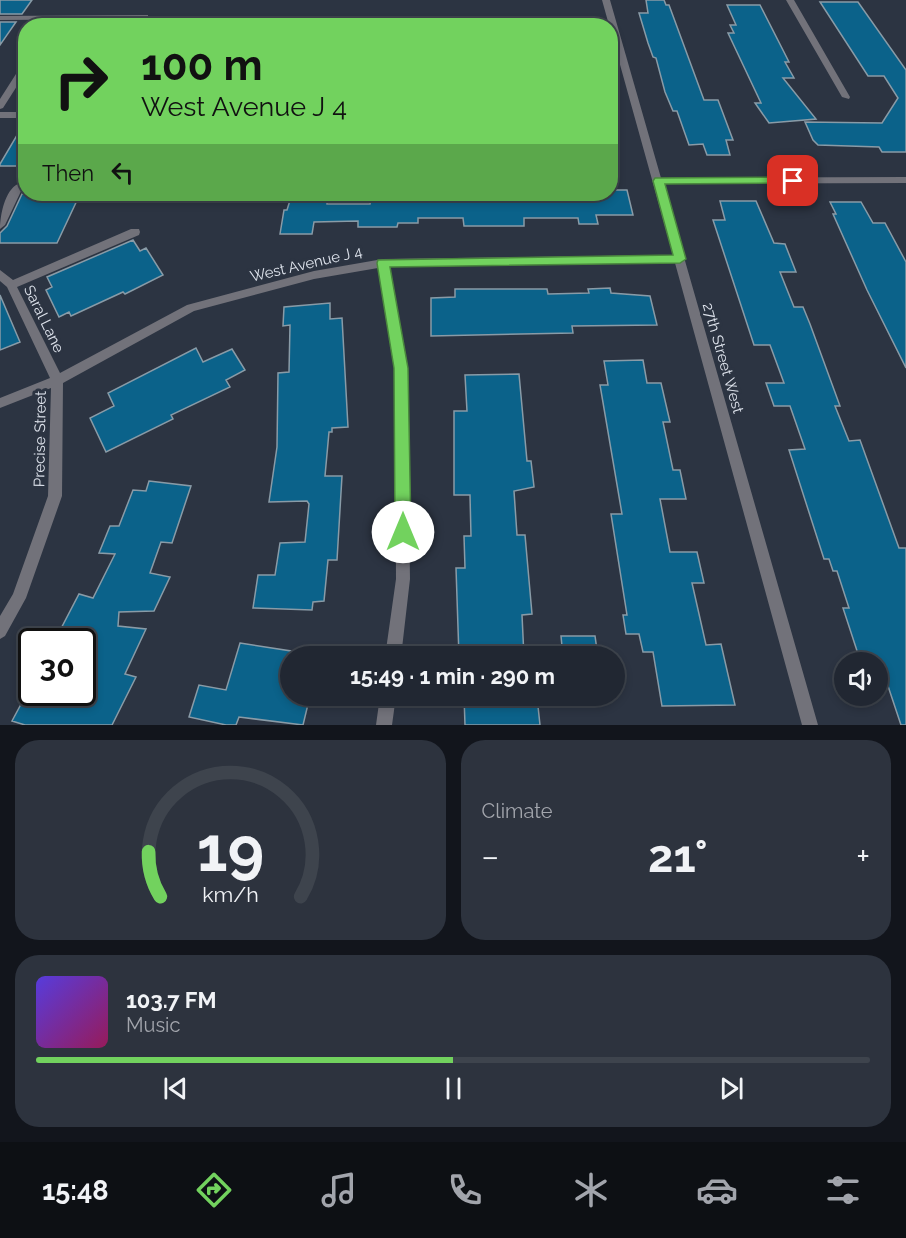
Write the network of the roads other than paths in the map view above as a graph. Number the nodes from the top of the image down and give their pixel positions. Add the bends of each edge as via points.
1 (606, 0) edge
2 (790, 0) edge
3 (145, 17) dead end
4 (0, 18) edge
5 (126, 18) edge
6 (611, 18) edge
7 (18, 19) edge
8 (618, 41) edge
9 (18, 78) edge
10 (846, 97) dead end
11 (0, 106) edge
12 (0, 115) edge
13 (18, 115) edge
14 (659, 181) junction
15 (906, 181) edge
16 (18, 187) dead end
17 (0, 225) edge
18 (135, 232) dead end
19 (680, 259) junction
20 (383, 263) junction
21 (0, 274) edge
22 (11, 285) junction
23 (57, 380) junction
24 (0, 403) edge
25 (0, 632) edge
26 (394, 646) edge
27 (387, 706) edge
28 (384, 725) edge
29 (810, 725) edge

1 - 6 street, 27th Street West
2 - 10 street
3 - 5 street
4 - 7 street
8 - 14 street, 27th Street West
9 - 11 street
12 - 13 street
14 - 15 street
14 - 19 street, 27th Street West
16 - 17 street
18 - 22 street
19 - 20 street, West Avenue J 4
19 - 29 street, 27th Street West
20 - 23 street, West Avenue J 4 via 314,275 191,308
20 - 26 street via 401,368 403,579
21 - 22 street, Saral Lane
22 - 23 street, Saral Lane
23 - 24 street, West Avenue J 4
23 - 25 street, Precise Street via 55,495 19,598
27 - 28 street

